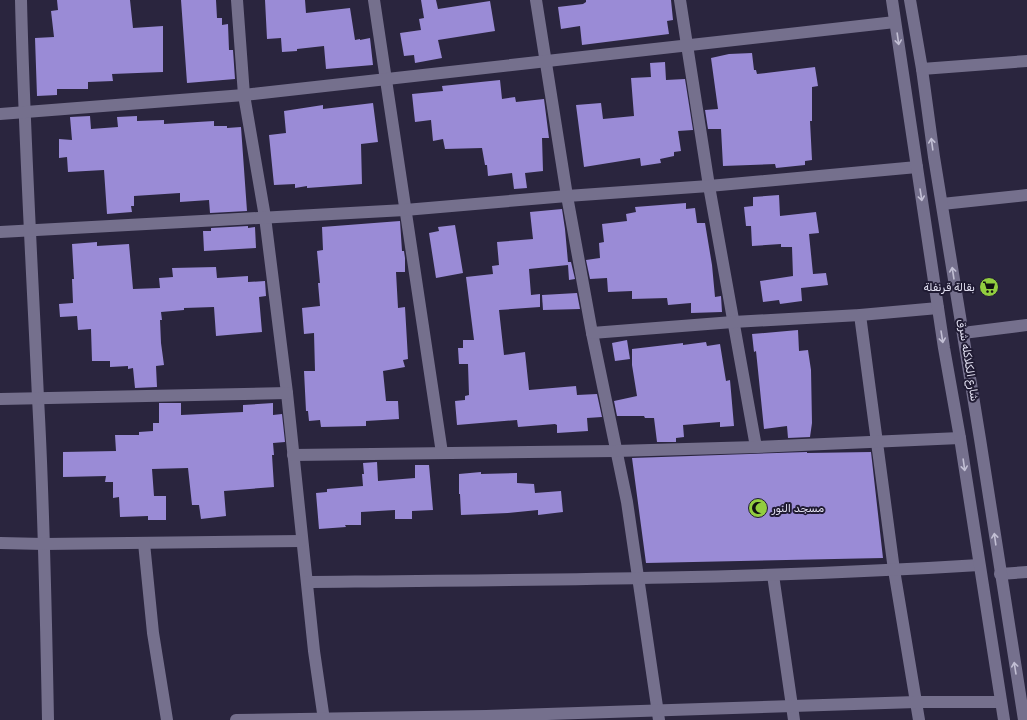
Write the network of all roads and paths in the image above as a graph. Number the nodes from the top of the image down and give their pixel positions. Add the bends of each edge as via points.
1 (21, 0) edge
2 (237, 0) edge
3 (374, 0) edge
4 (536, 0) edge
5 (680, 0) edge
6 (892, 0) edge
7 (910, 0) edge
8 (895, 22) junction
9 (688, 45) junction
10 (545, 61) junction
11 (1027, 61) edge
12 (922, 69) junction
13 (387, 79) junction
14 (244, 95) junction
15 (24, 113) junction
16 (0, 114) edge
17 (917, 167) junction
18 (709, 186) junction
19 (1027, 195) edge
20 (567, 196) junction
21 (942, 204) junction
22 (405, 210) junction
23 (265, 217) junction
24 (31, 229) junction
25 (0, 232) edge
26 (938, 308) junction
27 (860, 315) junction
28 (733, 322) junction
29 (1027, 325) edge
30 (592, 333) junction
31 (963, 333) junction
32 (287, 393) junction
33 (38, 398) junction
34 (0, 399) edge
35 (960, 438) junction
36 (877, 442) junction
37 (756, 447) junction
38 (616, 451) junction
39 (442, 454) junction
40 (293, 455) junction
41 (302, 541) junction
42 (0, 543) edge
43 (144, 543) junction
44 (44, 544) junction
45 (979, 565) junction
46 (894, 570) junction
47 (1027, 572) edge
48 (1000, 574) junction
49 (772, 575) junction
50 (639, 578) junction
51 (307, 582) junction
52 (1024, 696) edge
53 (916, 702) junction
54 (1001, 702) junction
55 (792, 705) junction
56 (658, 716) edge
57 (486, 718) edge
58 (324, 719) edge
59 (48, 720) edge
60 (167, 720) edge
61 (236, 720) edge
62 (794, 720) edge
63 (918, 720) edge
64 (1004, 720) edge
65 (1024, 720) edge

1 - 15 street
2 - 14 street
3 - 13 street
4 - 10 street
5 - 9 street
6 - 8 street, شارع الكلاكله شرق
7 - 12 street, شارع الكلاكله شرق
8 - 9 street
8 -> 17 street, شارع الكلاكله شرق
9 - 10 street
9 - 18 street
10 - 13 street
10 - 20 street
11 - 12 street
21 -> 12 street, شارع الكلاكله شرق
13 - 14 street
13 - 22 street
14 - 15 street
14 - 23 street
15 - 16 street
15 - 24 street
17 - 18 street
17 -> 26 street, شارع الكلاكله شرق
18 - 20 street
18 - 28 street
19 - 21 street
20 - 22 street
20 - 30 street
31 -> 21 street, شارع الكلاكله شرق
22 - 23 street
22 - 39 street
23 - 24 street
23 - 32 street
24 - 25 street
24 - 33 street
26 - 27 street
26 -> 35 street, شارع الكلاكله شرق
27 - 28 street
27 - 36 street
28 - 30 street
28 - 37 street
29 - 31 street
30 - 38 street
48 -> 31 street, شارع الكلاكله شرق
32 - 33 street
32 - 40 street
33 - 34 street
33 - 44 street
35 - 36 street
35 -> 45 street, شارع الكلاكله شرق
36 - 37 street
36 - 46 street
37 - 38 street
38 - 39 street
38 - 50 street
39 - 40 street
40 - 41 street
41 - 43 street
41 - 51 street
42 - 44 street
43 - 44 street
43 - 60 street via 153,632
44 - 59 street
45 - 46 street
45 - 54 street, شارع الكلاكله شرق
46 - 49 street
46 - 53 street
47 - 48 street
52 -> 48 street, شارع الكلاكله شرق
49 - 50 street
49 - 55 street
50 - 51 street
50 - 56 street
51 - 58 street
52 - 65 street, شارع الكلاكله شرق
53 - 54 street
53 - 55 street
53 - 63 street
54 - 64 street, شارع الكلاكله شرق
55 - 56 street
55 - 62 street
56 - 57 street
57 - 58 street
58 - 61 street

